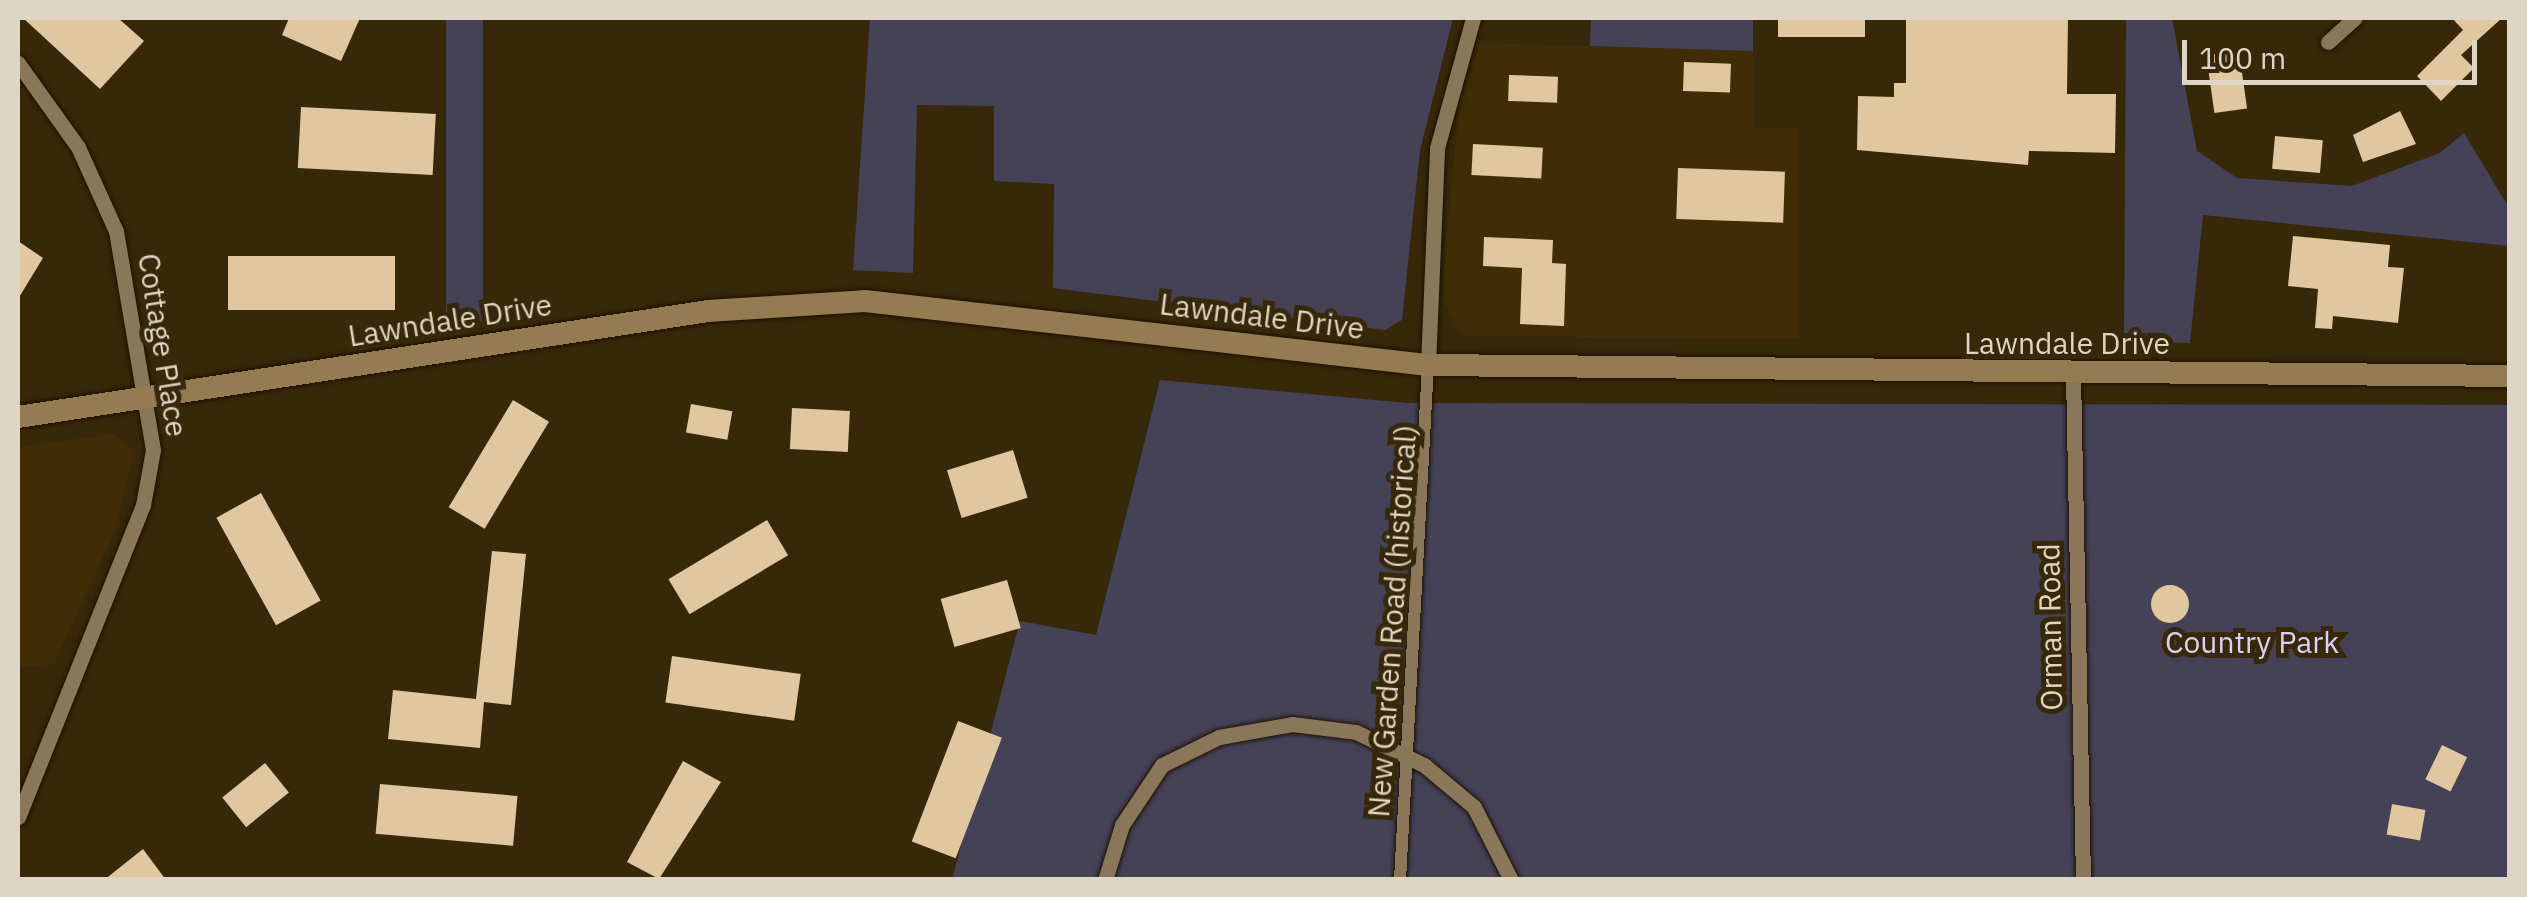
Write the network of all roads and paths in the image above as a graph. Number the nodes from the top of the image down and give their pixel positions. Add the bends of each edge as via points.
1 (1473, 18) edge
2 (2355, 18) edge
3 (2328, 42) dead end
4 (18, 63) edge
5 (1428, 366) junction
6 (2073, 373) junction
7 (2510, 376) edge
8 (148, 399) junction
9 (18, 417) edge
10 (1406, 754) junction
11 (18, 818) edge
12 (1105, 880) edge
13 (1400, 880) edge
14 (1511, 880) edge
15 (2082, 880) edge

1 - 5 street via 1437,148
2 - 3 street
4 - 8 street, Cottage Place via 78,148 116,231
5 - 6 main road, Lawndale Drive
5 - 8 main road, Lawndale Drive via 964,307 828,302 615,324
5 - 10 street, New Garden Road (historical)
6 - 7 main road, Lawndale Drive
6 - 15 street, Orman Road
8 - 9 main road, Lawndale Drive
8 - 11 street, Cottage Place via 149,487
10 - 12 street via 1356,732 1292,724 1185,750 1140,792
10 - 13 street, New Garden Road (historical)
10 - 14 street via 1474,806

